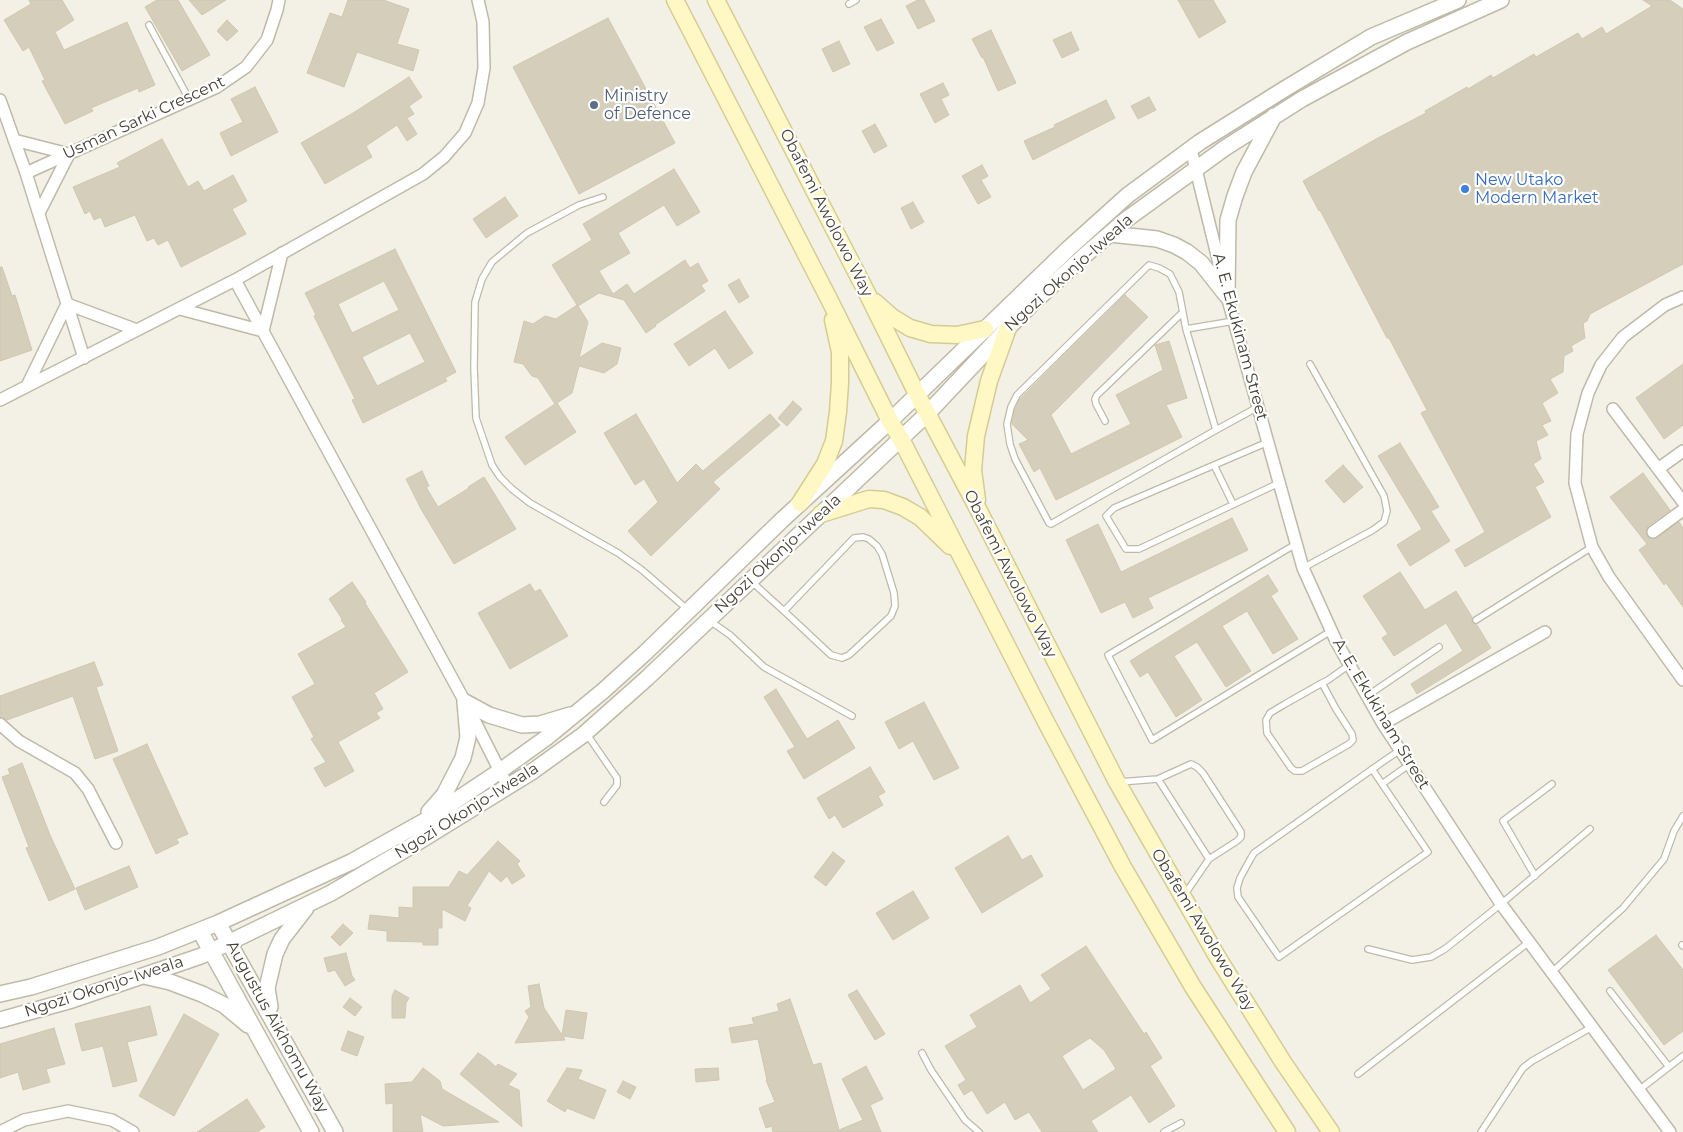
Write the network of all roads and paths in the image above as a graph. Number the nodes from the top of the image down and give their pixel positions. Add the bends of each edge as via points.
1 (279, 0) edge
2 (478, 0) edge
3 (675, 0) edge
4 (716, 0) edge
5 (856, 0) edge
6 (1458, 0) edge
7 (1501, 0) edge
8 (848, 4) dead end
9 (149, 25) dead end
10 (189, 99) junction
11 (0, 100) edge
12 (1274, 116) junction
13 (14, 140) junction
14 (1191, 149) junction
15 (69, 154) junction
16 (1197, 168) junction
17 (26, 173) junction
18 (603, 197) dead end
19 (39, 213) junction
20 (1110, 234) junction
21 (282, 254) junction
22 (235, 280) junction
23 (1227, 296) junction
24 (869, 297) junction
25 (1683, 297) edge
26 (829, 299) junction
27 (67, 304) junction
28 (180, 308) junction
29 (1182, 313) junction
30 (1234, 321) junction
31 (1008, 328) junction
32 (985, 329) junction
33 (1186, 329) junction
34 (137, 330) junction
35 (263, 331) junction
36 (84, 358) junction
37 (1310, 364) dead end
38 (27, 386) junction
39 (917, 394) junction
40 (0, 400) edge
41 (1258, 407) junction
42 (1613, 408) dead end
43 (927, 414) junction
44 (890, 421) junction
45 (1105, 421) dead end
46 (1216, 430) junction
47 (901, 439) junction
48 (1268, 442) junction
49 (1683, 451) edge
50 (1214, 465) junction
51 (1658, 469) junction
52 (1279, 483) junction
53 (1683, 502) edge
54 (800, 503) junction
55 (1233, 504) junction
56 (978, 509) junction
57 (1683, 510) edge
58 (821, 514) junction
59 (1653, 532) dead end
60 (1297, 544) junction
61 (1592, 547) junction
62 (960, 556) junction
63 (1303, 568) junction
64 (750, 580) junction
65 (689, 610) junction
66 (784, 611) junction
67 (708, 620) junction
68 (1476, 620) dead end
69 (1331, 631) junction
70 (1545, 632) dead end
71 (1439, 647) dead end
72 (1349, 665) junction
73 (1683, 680) edge
74 (1322, 683) junction
75 (1367, 696) junction
76 (465, 702) junction
77 (577, 712) junction
78 (852, 716) dead end
79 (0, 724) edge
80 (1383, 724) junction
81 (586, 732) junction
82 (1400, 750) junction
83 (1410, 764) junction
84 (1372, 769) junction
85 (500, 771) junction
86 (1158, 779) junction
87 (1117, 782) junction
88 (1382, 784) junction
89 (1552, 784) dead end
90 (508, 787) junction
91 (604, 802) dead end
92 (1683, 816) edge
93 (418, 824) junction
94 (1590, 829) dead end
95 (116, 843) dead end
96 (1209, 859) junction
97 (1535, 876) junction
98 (1182, 897) junction
99 (309, 904) junction
100 (1501, 904) junction
101 (218, 923) junction
102 (200, 931) junction
103 (230, 942) junction
104 (1528, 942) junction
105 (1368, 949) dead end
106 (211, 951) junction
107 (1551, 972) junction
108 (143, 976) junction
109 (1610, 991) dead end
110 (2, 993) edge
111 (271, 1018) junction
112 (0, 1020) edge
113 (1592, 1028) junction
114 (255, 1031) junction
115 (922, 1053) dead end
116 (1683, 1056) edge
117 (1669, 1067) junction
118 (1358, 1074) dead end
119 (1639, 1090) junction
120 (1181, 1123) dead end
121 (0, 1132) edge
122 (133, 1132) edge
123 (311, 1132) edge
124 (335, 1132) edge
125 (979, 1132) edge
126 (1164, 1132) edge
127 (1287, 1132) edge
128 (1331, 1132) edge
129 (1481, 1132) edge
130 (1670, 1132) edge

1 - 10 street, Usman Sarki Crescent via 268,40 246,67
2 - 21 street via 483,22 484,68 478,103 465,133 444,157 423,174
3 - 26 main road
4 - 24 main road, Obafemi Awolowo Way
5 - 8 lane
6 - 14 street, Ngozi Okonjo-Iweala via 1371,37
7 - 12 street, Ngozi Okonjo-Iweala via 1407,42
9 - 10 lane
10 - 15 street, Usman Sarki Crescent
11 - 13 street
12 - 16 street, Ngozi Okonjo-Iweala
12 - 23 street via 1244,172 1228,220
13 - 15 street
13 - 17 street
14 - 16 street, A. E. Ekukinam Street
14 - 32 street, Ngozi Okonjo-Iweala via 1128,195
15 - 17 street, Usman Sarki Crescent
15 - 19 street
16 - 20 street, Ngozi Okonjo-Iweala
16 - 23 street, A. E. Ekukinam Street
17 - 19 street
18 - 65 lane via 579,205 528,233 492,262 482,279 475,302 476,418 492,465 512,489 530,503 618,554
19 - 27 street
20 - 23 street via 1157,239 1174,245 1201,263
20 - 31 street, Ngozi Okonjo-Iweala
21 - 22 street
21 - 35 street
22 - 28 street
22 - 35 street
23 - 30 street, A. E. Ekukinam Street
24 - 32 main road via 910,328 931,334 957,335
24 - 39 main road, Obafemi Awolowo Way
25 - 61 street via 1666,305 1623,337 1601,365 1588,393 1577,434 1575,483
26 - 44 main road
26 - 54 main road via 840,352 834,441 825,464
27 - 34 street
27 - 36 street
27 - 38 street
28 - 34 street
28 - 35 street
29 - 33 lane
29 - 45 lane via 1097,395 1096,404
29 - 46 lane via 1179,292 1170,274 1149,265 1017,395 1007,424 1010,444 1051,524
30 - 33 lane
30 - 41 street, A. E. Ekukinam Street
31 - 43 street, Ngozi Okonjo-Iweala
31 - 56 main road via 989,381 976,436 973,470
32 - 39 street, Ngozi Okonjo-Iweala
33 - 46 lane
34 - 36 street
35 - 76 street
36 - 38 street
37 - 63 lane via 1384,496 1387,511 1384,522 1373,530
38 - 40 street
39 - 43 main road, Obafemi Awolowo Way
39 - 44 street, Ngozi Okonjo-Iweala
41 - 46 lane
41 - 48 street, A. E. Ekukinam Street
42 - 51 street
43 - 47 street, Ngozi Okonjo-Iweala
43 - 56 main road, Obafemi Awolowo Way
44 - 47 main road
44 - 54 street, Ngozi Okonjo-Iweala
47 - 58 street, Ngozi Okonjo-Iweala
47 - 62 main road
48 - 50 lane
48 - 52 street, A. E. Ekukinam Street
49 - 51 street
50 - 55 lane
50 - 55 lane via 1114,508 1106,516 1126,549 1139,549
51 - 53 street
52 - 55 lane
52 - 60 street, A. E. Ekukinam Street
54 - 65 street, Ngozi Okonjo-Iweala
56 - 87 main road, Obafemi Awolowo Way
57 - 59 street
58 - 62 main road via 869,499 884,500 920,517
58 - 64 street, Ngozi Okonjo-Iweala
60 - 63 street, A. E. Ekukinam Street
60 - 69 lane via 1108,655 1152,740
61 - 68 lane
61 - 73 street via 1608,577
62 - 127 main road via 1123,867 1198,995
63 - 69 street, A. E. Ekukinam Street
64 - 66 lane
64 - 67 street, Ngozi Okonjo-Iweala
65 - 77 street, Ngozi Okonjo-Iweala
66 - 66 lane via 831,655 842,658 849,655 891,616 895,606 894,593 877,546 869,539 854,538
67 - 78 lane via 764,666
67 - 81 street, Ngozi Okonjo-Iweala
69 - 72 street, A. E. Ekukinam Street
70 - 80 street
71 - 75 lane
72 - 74 lane
72 - 75 street, A. E. Ekukinam Street
74 - 74 lane via 1270,714 1266,720 1267,733 1295,771 1302,771 1353,740
75 - 80 street, A. E. Ekukinam Street
76 - 77 street via 489,716 522,725 540,724
76 - 85 street
76 - 93 street via 468,737 464,758 444,795
77 - 85 street, Ngozi Okonjo-Iweala
79 - 95 street via 19,741 75,773 88,789
80 - 82 street, A. E. Ekukinam Street
81 - 90 street, Ngozi Okonjo-Iweala
81 - 91 lane via 616,778 617,785
82 - 83 street, A. E. Ekukinam Street
82 - 84 lane
83 - 88 lane
83 - 100 street, A. E. Ekukinam Street
84 - 88 lane
84 - 88 lane via 1254,853 1240,878 1238,897 1279,957 1428,852
85 - 90 street
85 - 93 street, Ngozi Okonjo-Iweala
86 - 87 lane
86 - 96 lane
86 - 96 lane via 1191,764 1197,766 1242,832 1237,841
87 - 98 main road, Obafemi Awolowo Way
89 - 97 lane via 1503,821
90 - 99 street, Ngozi Okonjo-Iweala
92 - 107 lane via 1664,859 1629,901
93 - 101 street, Ngozi Okonjo-Iweala via 351,862
94 - 97 lane
96 - 98 lane
97 - 100 lane
98 - 128 main road, Obafemi Awolowo Way via 1250,1010
99 - 103 street, Ngozi Okonjo-Iweala
99 - 111 street via 282,939 275,954 267,988
100 - 104 street, A. E. Ekukinam Street
100 - 105 lane via 1431,957 1412,960
101 - 102 street, Ngozi Okonjo-Iweala
101 - 103 street, Augustus Aikhomu Way
102 - 106 street, Augustus Aikhomu Way
102 - 110 street, Ngozi Okonjo-Iweala via 31,987
103 - 106 street, Ngozi Okonjo-Iweala
103 - 111 street, Augustus Aikhomu Way
104 - 107 street, A. E. Ekukinam Street
104 - 118 lane
106 - 108 street, Ngozi Okonjo-Iweala
106 - 114 street, Augustus Aikhomu Way
107 - 113 street, A. E. Ekukinam Street
108 - 112 street, Ngozi Okonjo-Iweala
108 - 114 street via 202,994 224,1005
109 - 117 lane
111 - 124 street, Augustus Aikhomu Way
113 - 119 street, A. E. Ekukinam Street
113 - 129 lane via 1522,1068
114 - 123 street, Augustus Aikhomu Way
115 - 125 lane via 965,1120
116 - 117 lane
117 - 119 lane
119 - 130 street, A. E. Ekukinam Street
120 - 126 lane
121 - 122 street via 24,1120 68,1111 112,1120

